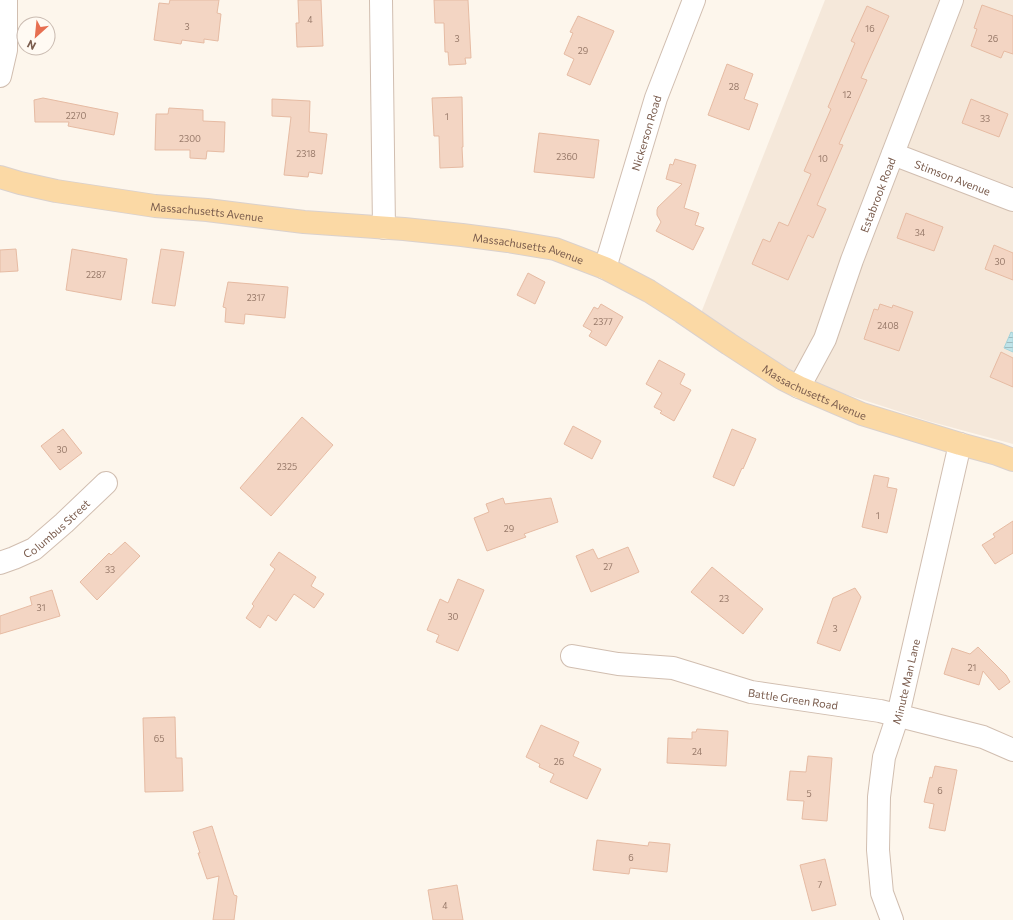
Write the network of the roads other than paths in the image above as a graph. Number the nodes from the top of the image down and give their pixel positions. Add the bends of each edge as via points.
1 (6, 0) edge
2 (381, 0) edge
3 (694, 0) edge
4 (952, 0) edge
5 (0, 76) edge
6 (893, 154) junction
7 (0, 177) edge
8 (1013, 200) edge
9 (384, 228) junction
10 (605, 268) junction
11 (799, 387) junction
12 (960, 444) junction
13 (1013, 460) edge
14 (106, 484) dead end
15 (0, 563) edge
16 (572, 656) dead end
17 (898, 715) junction
18 (1013, 750) edge
19 (892, 920) edge

1 - 5 street via 6,50
2 - 9 street
3 - 10 street, Nickerson Road via 656,98
4 - 6 street, Estabrook Road
6 - 8 street, Stimson Avenue
6 - 11 street, Estabrook Road via 852,260 825,340
7 - 9 main road, Massachusetts Avenue via 56,191 155,206
9 - 10 main road, Massachusetts Avenue via 508,241 555,249
10 - 11 main road, Massachusetts Avenue via 649,291
11 - 12 main road, Massachusetts Avenue via 862,414
12 - 13 main road, Massachusetts Avenue
12 - 17 street, Minute Man Lane
14 - 15 street, Columbus Street via 34,549
16 - 17 street, Battle Green Road via 618,664 673,668 751,692
17 - 18 street, Battle Green Road via 983,737
17 - 19 street, Minute Man Lane via 884,757 879,797 878,850 882,893

